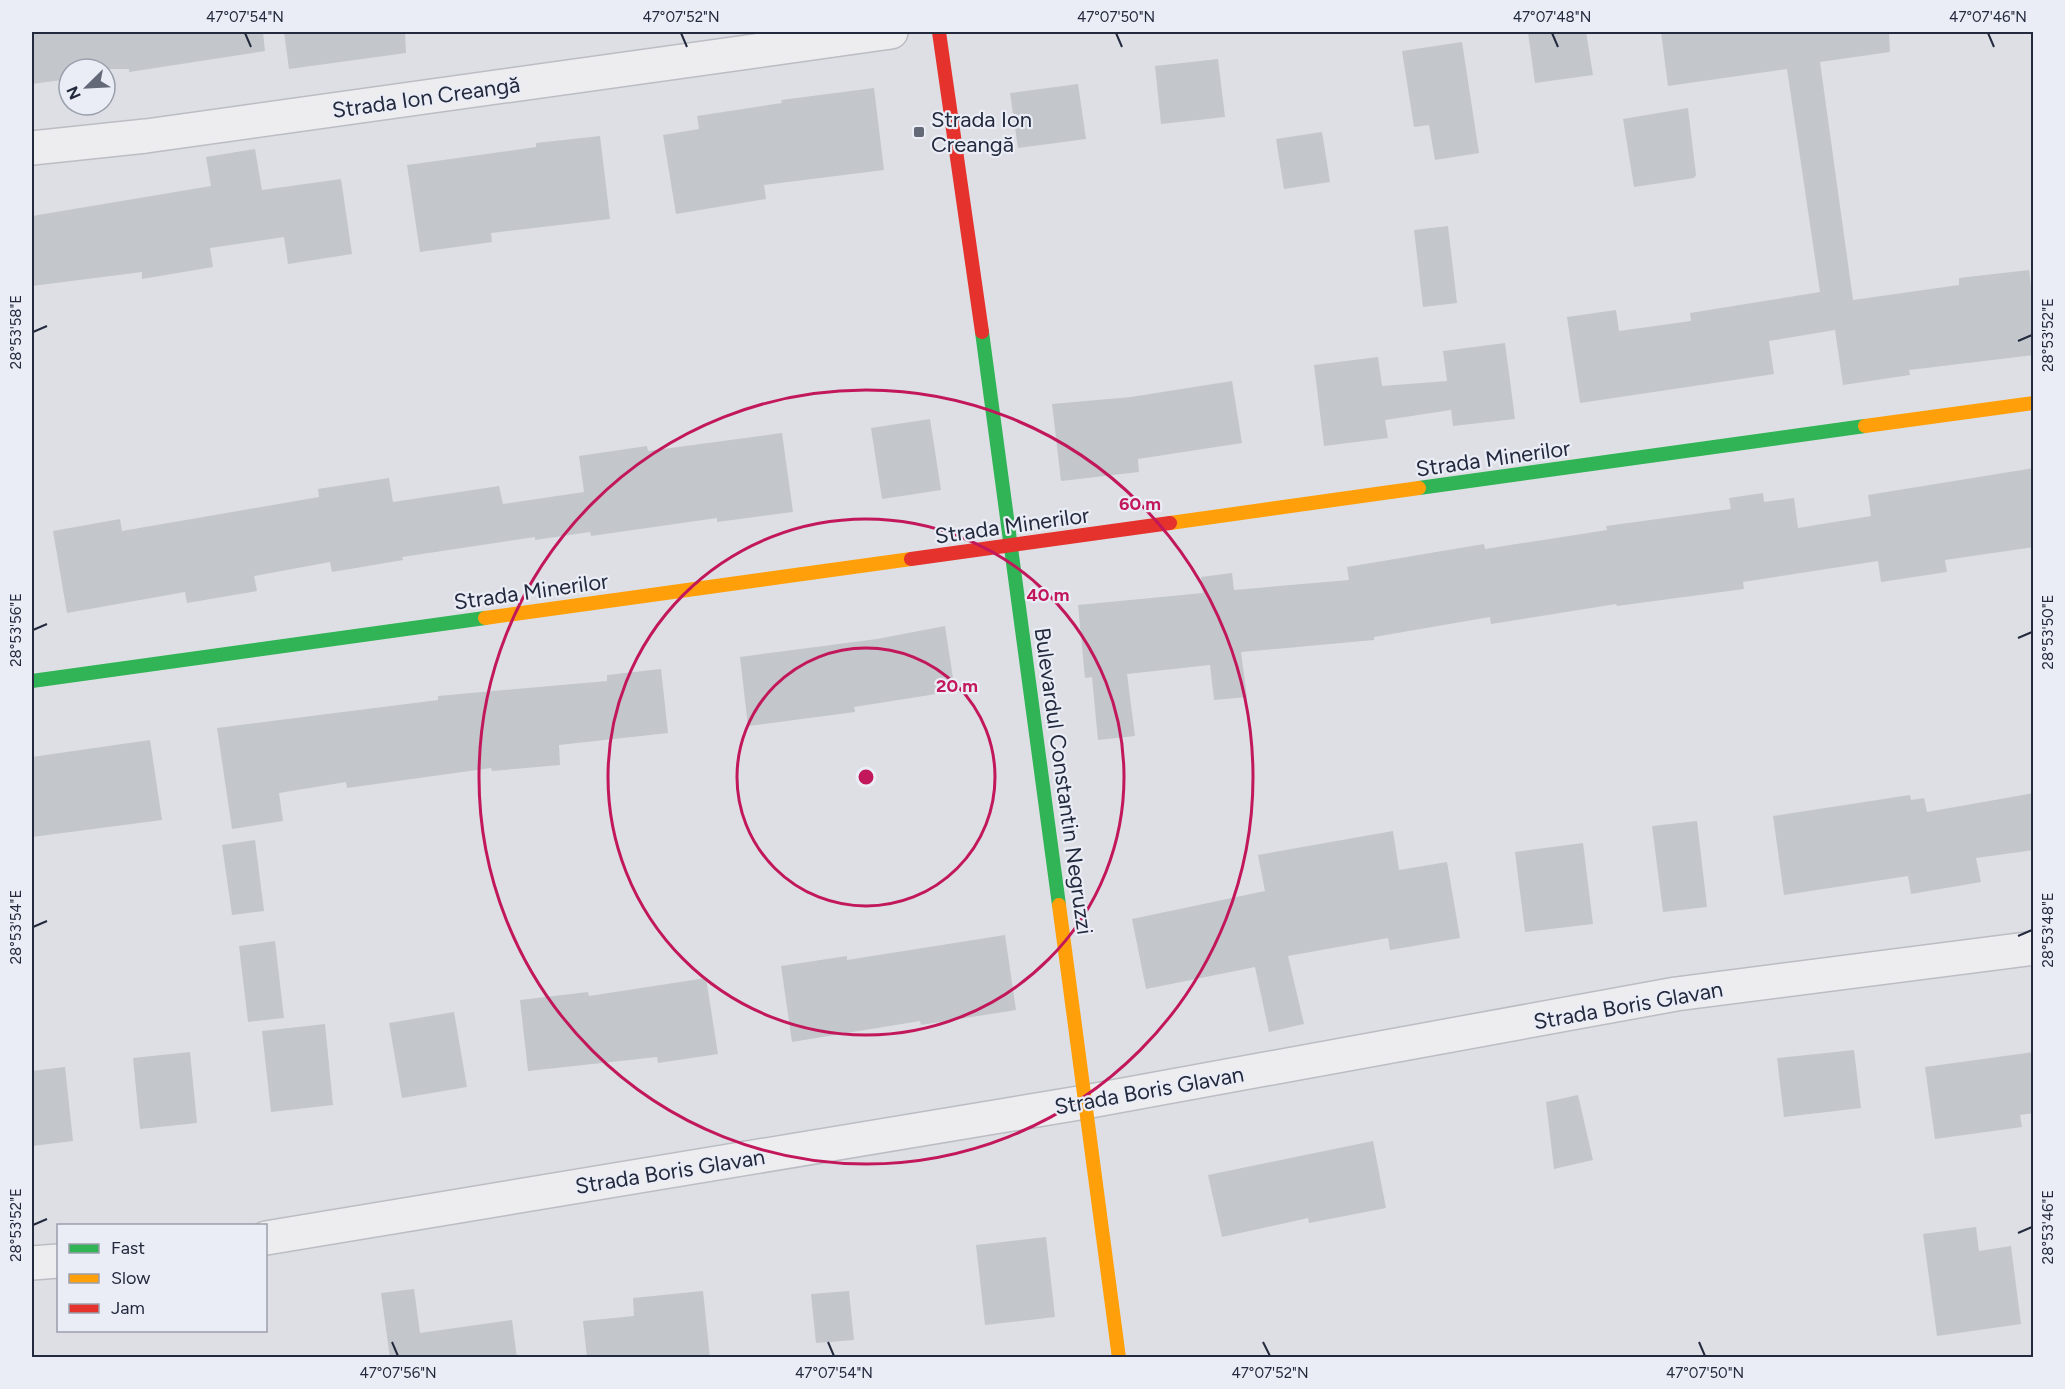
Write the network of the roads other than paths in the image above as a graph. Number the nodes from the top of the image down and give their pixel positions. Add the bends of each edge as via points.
1 (891, 32) edge
2 (939, 32) edge
3 (32, 148) edge
4 (2034, 403) edge
5 (1012, 546) junction
6 (32, 681) edge
7 (2034, 948) edge
8 (1085, 1102) junction
9 (267, 1238) edge
10 (57, 1261) edge
11 (32, 1263) edge
12 (1119, 1358) edge

1 - 3 street, Strada Ion Creangă via 146,136
2 - 5 street, Bulevardul Constantin Negruzzi
4 - 5 street, Strada Minerilor
5 - 6 street, Strada Minerilor
5 - 8 street, Bulevardul Constantin Negruzzi
7 - 8 street, Strada Boris Glavan via 1676,994
8 - 9 street, Strada Boris Glavan
8 - 12 street, Bulevardul Constantin Negruzzi
10 - 11 street

